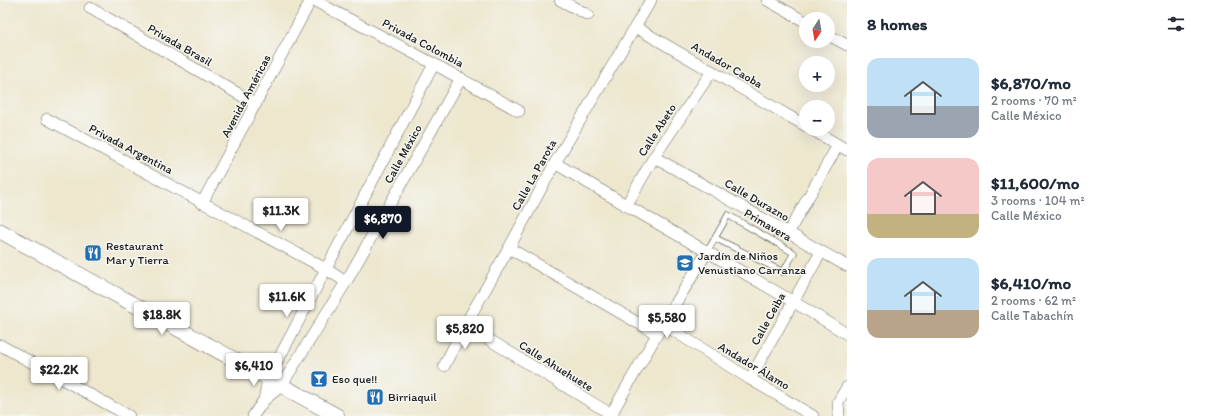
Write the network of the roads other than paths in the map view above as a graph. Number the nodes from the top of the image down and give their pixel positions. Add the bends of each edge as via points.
1 (312, 0) edge
2 (560, 0) edge
3 (652, 0) edge
4 (769, 1) edge
5 (90, 8) dead end
6 (588, 15) dead end
7 (799, 18) edge
8 (635, 27) junction
9 (835, 39) edge
10 (847, 45) edge
11 (434, 64) junction
12 (712, 71) junction
13 (461, 78) junction
14 (256, 104) junction
15 (519, 111) dead end
16 (47, 119) dead end
17 (799, 122) edge
18 (823, 136) edge
19 (843, 148) edge
20 (654, 157) junction
21 (556, 163) junction
22 (202, 203) junction
23 (626, 206) junction
24 (0, 231) edge
25 (788, 233) junction
26 (715, 238) junction
27 (510, 248) junction
28 (706, 252) junction
29 (822, 252) junction
30 (847, 266) edge
31 (326, 269) junction
32 (346, 282) junction
33 (793, 301) junction
34 (465, 325) junction
35 (660, 329) junction
36 (847, 334) edge
37 (0, 345) edge
38 (444, 366) dead end
39 (268, 379) junction
40 (750, 379) junction
41 (281, 386) junction
42 (847, 387) edge
43 (264, 400) junction
44 (843, 405) edge
45 (129, 416) edge
46 (253, 416) edge
47 (337, 416) edge
48 (612, 416) edge
49 (813, 416) edge
50 (839, 416) edge

1 - 11 street, Privada Colombia
1 - 14 street, Avenida Américas
2 - 6 street
3 - 8 street, Calle La Parota
4 - 7 street
5 - 14 street, Privada Brasil
8 - 12 street, Andador Caoba
8 - 21 street, Calle La Parota
9 - 10 street
11 - 13 street, Privada Colombia
11 - 31 street, Calle México
12 - 17 street, Andador Caoba
12 - 20 street, Calle Abeto
13 - 15 street, Privada Colombia
13 - 32 street, Calle México
14 - 22 street, Avenida Américas
16 - 22 street, Privada Argentina
18 - 19 street
19 - 25 street
20 - 23 street, Calle Abeto
20 - 25 street, Calle Durazno
21 - 23 street
21 - 27 street, Calle La Parota
22 - 31 street, Privada Argentina
23 - 28 street
24 - 39 street
25 - 29 street, Calle Durazno
26 - 26 lane, Primavera via 728,215 794,253 783,272
26 - 28 lane
27 - 34 street, Calle La Parota
27 - 35 street, Andador Álamo
28 - 33 street
28 - 35 street
29 - 30 street, Calle Durazno
29 - 33 street, Calle Ceiba
31 - 32 street, Privada Argentina
31 - 39 street, Calle México
32 - 41 street, Calle México
33 - 36 street
33 - 40 street, Calle Ceiba
34 - 38 street, Calle La Parota
34 - 48 street, Calle Ahuehuete
35 - 40 street, Andador Álamo
35 - 48 street
37 - 45 street
39 - 41 street
39 - 43 street, Calle México
40 - 49 street, Andador Álamo
41 - 43 street, Calle México
41 - 47 street
42 - 44 street
43 - 46 street
44 - 50 street

